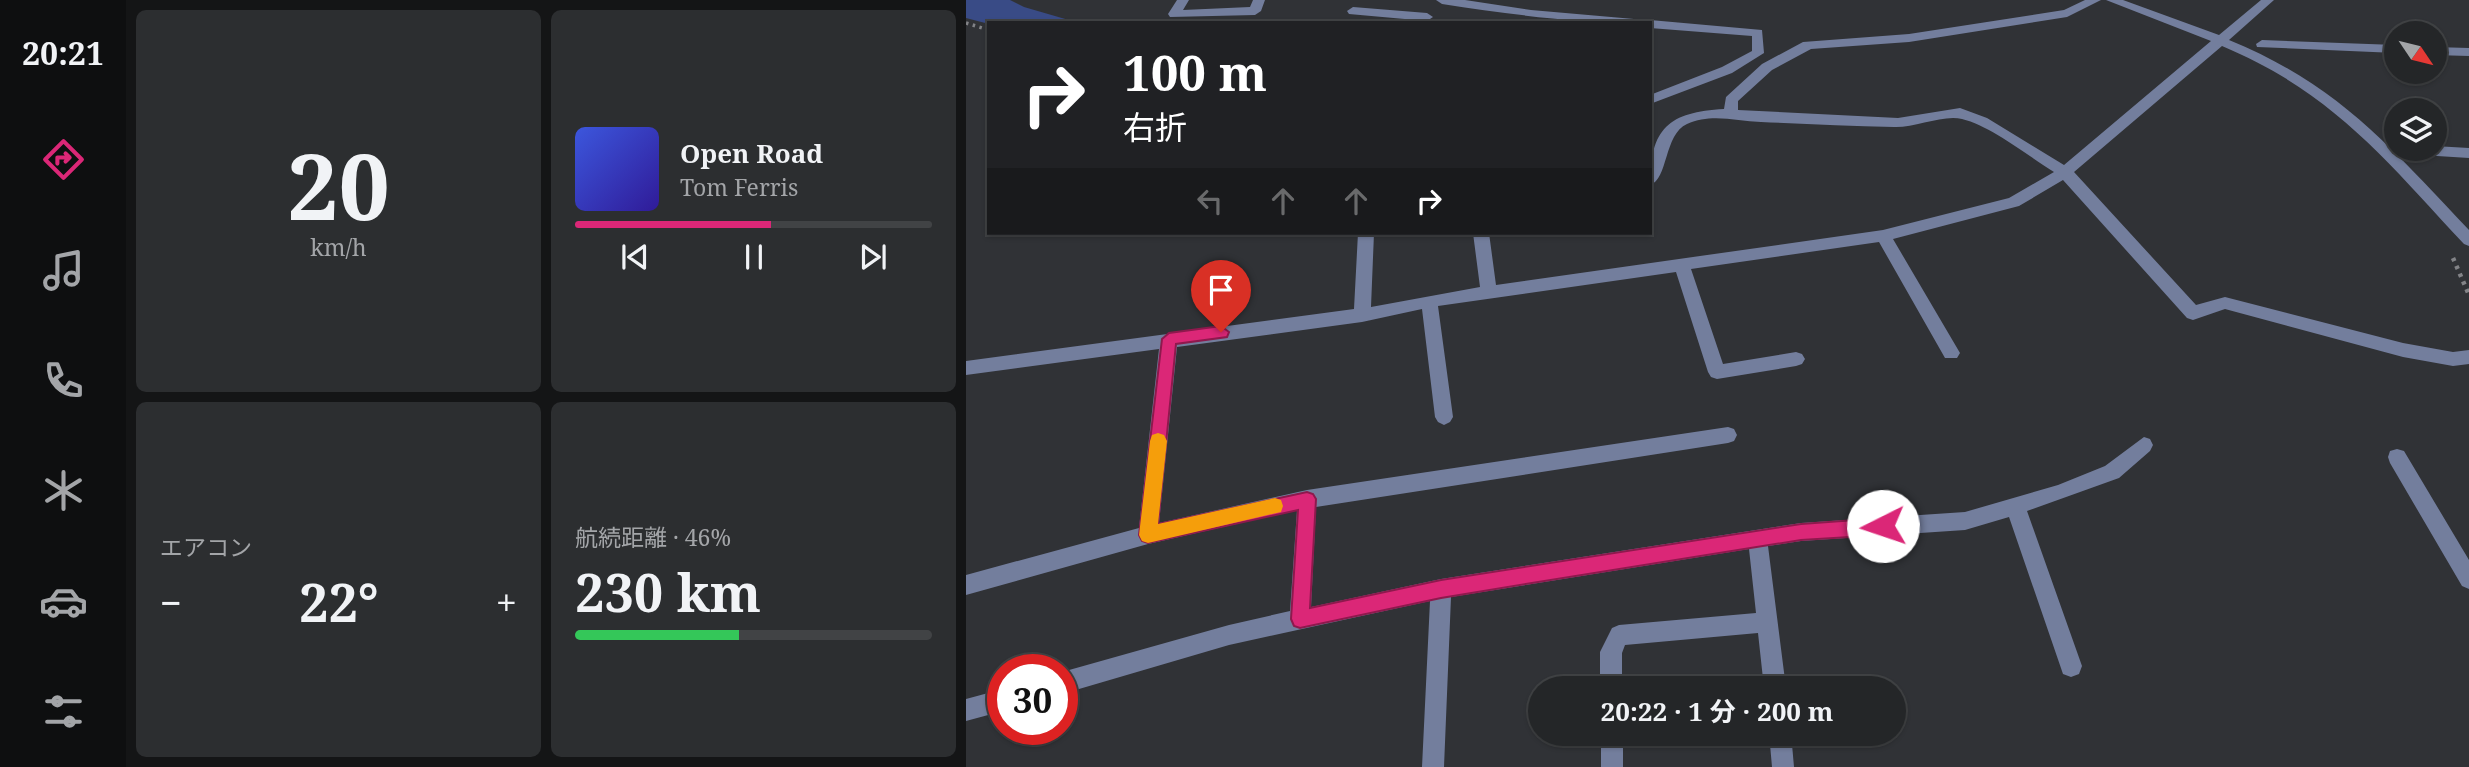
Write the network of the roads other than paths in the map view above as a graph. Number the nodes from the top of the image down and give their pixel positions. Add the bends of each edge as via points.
1 (1183, 0) edge
2 (1259, 0) edge
3 (1442, 0) edge
4 (1537, 0) edge
5 (2095, 0) edge
6 (2112, 0) edge
7 (2268, 0) edge
8 (1353, 11) edge
9 (1427, 17) dead end
10 (1529, 18) edge
11 (1592, 21) edge
12 (1652, 24) edge
13 (2220, 41) junction
14 (2262, 44) dead end
15 (2384, 49) edge
16 (2447, 51) edge
17 (2469, 52) edge
18 (1652, 99) edge
19 (1731, 113) junction
20 (2380, 147) junction
21 (2384, 147) edge
22 (2447, 152) edge
23 (2469, 153) edge
24 (2065, 172) junction
25 (1652, 175) edge
26 (1366, 235) edge
27 (1481, 235) edge
28 (1883, 236) junction
29 (2469, 240) edge
30 (1682, 265) junction
31 (1489, 293) junction
32 (1429, 302) junction
33 (1362, 315) junction
34 (1169, 339) junction
35 (1951, 353) dead end
36 (2469, 357) edge
37 (1796, 359) dead end
38 (967, 371) edge
39 (1444, 417) dead end
40 (1728, 435) dead end
41 (2144, 444) dead end
42 (2398, 457) dead end
43 (1307, 499) junction
44 (2015, 506) junction
45 (1148, 535) junction
46 (1758, 541) junction
47 (2469, 579) edge
48 (966, 585) edge
49 (1441, 589) junction
50 (1300, 619) junction
51 (1768, 622) junction
52 (2071, 666) dead end
53 (1611, 676) edge
54 (1774, 676) edge
55 (1078, 678) edge
56 (987, 704) edge
57 (966, 710) edge
58 (1612, 746) edge
59 (1781, 746) edge
60 (1433, 767) edge
61 (1612, 767) edge
62 (1783, 767) edge

1 - 2 street via 1174,14 1255,11
3 - 10 street
4 - 10 street
5 - 19 street via 2067,13 1892,39 1808,44 1767,67 1731,100
6 - 13 street
7 - 13 street
8 - 9 street
10 - 11 street
12 - 18 street via 1758,33 1758,53
13 - 20 street via 2310,86
13 - 24 street
14 - 15 street
16 - 17 street
19 - 24 street via 1898,123 1961,113
19 - 25 street via 1679,122 1667,135
20 - 21 street
20 - 29 street
22 - 23 street
24 - 28 street via 2014,202
24 - 36 street via 2193,313 2225,303 2403,350 2453,359
26 - 33 street
27 - 31 street
28 - 30 street
28 - 35 street
30 - 31 street
30 - 37 street via 1717,372
31 - 32 street
32 - 33 street
32 - 39 street
33 - 34 street
34 - 38 street
34 - 45 street
40 - 43 street
41 - 44 street via 2112,472
42 - 47 street
43 - 45 street
43 - 50 street
44 - 46 street via 1965,521 1801,532
44 - 52 street
45 - 48 street
46 - 49 street
46 - 51 street
49 - 50 street
49 - 60 street
50 - 55 street
51 - 53 street via 1619,635 1611,652
51 - 54 street
56 - 57 street
58 - 61 street
59 - 62 street

